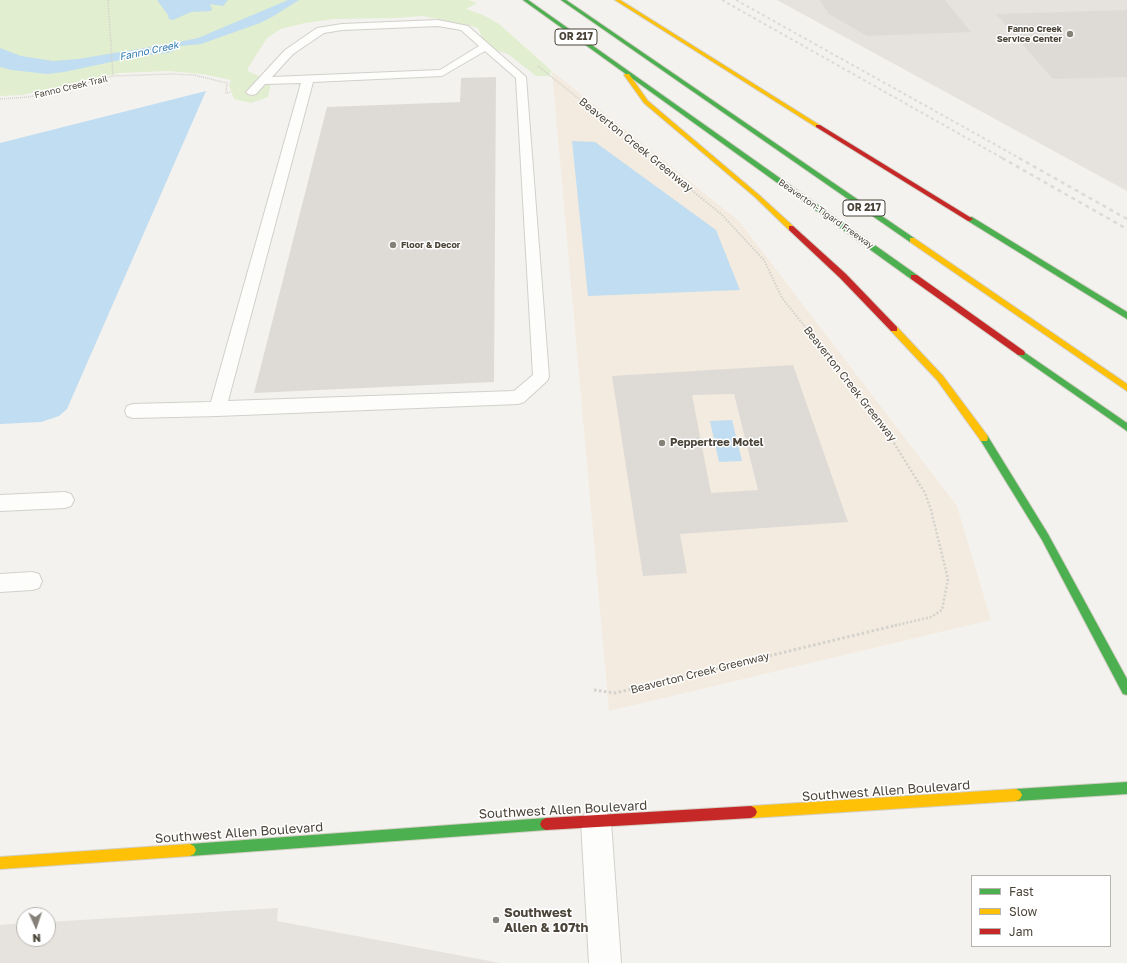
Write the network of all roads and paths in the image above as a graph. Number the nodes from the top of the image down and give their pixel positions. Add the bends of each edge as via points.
1 (108, 0) edge
2 (525, 0) edge
3 (563, 0) edge
4 (617, 0) edge
5 (486, 46) junction
6 (533, 62) dead end
7 (627, 74) junction
8 (113, 76) junction
9 (308, 79) junction
10 (262, 81) junction
11 (228, 83) dead end
12 (252, 92) dead end
13 (0, 99) edge
14 (1127, 316) edge
15 (1127, 388) edge
16 (217, 409) junction
17 (132, 411) dead end
18 (1127, 428) edge
19 (65, 500) dead end
20 (0, 503) edge
21 (32, 581) dead end
22 (0, 583) edge
23 (594, 690) dead end
24 (1127, 690) edge
25 (1127, 788) edge
26 (596, 821) junction
27 (0, 863) edge
28 (605, 963) edge

1 - 8 path, Fanno Creek Trail
2 - 7 main road, Beaverton-Tigard Freeway / OR 217
3 - 15 main road, OR 217
4 - 14 main road
5 - 9 lane via 442,73
5 - 10 lane via 464,28 438,23 321,30 289,52
5 - 16 lane via 521,77 541,377 518,397
6 - 23 path, Beaverton Creek Greenway via 721,214 764,260 782,298 879,419 916,476 931,510 948,579 942,610 931,617 615,694
7 - 18 main road, Beaverton-Tigard Freeway / OR 217
7 - 24 main road via 646,102 757,196 843,276 940,378 990,446 1034,518
8 - 11 path via 186,74
8 - 13 path, Fanno Creek Trail via 29,96
9 - 10 lane
9 - 16 lane
10 - 12 lane
16 - 17 lane
19 - 20 lane
21 - 22 lane
25 - 26 main road, Southwest Allen Boulevard
26 - 27 main road, Southwest Allen Boulevard
26 - 28 street

